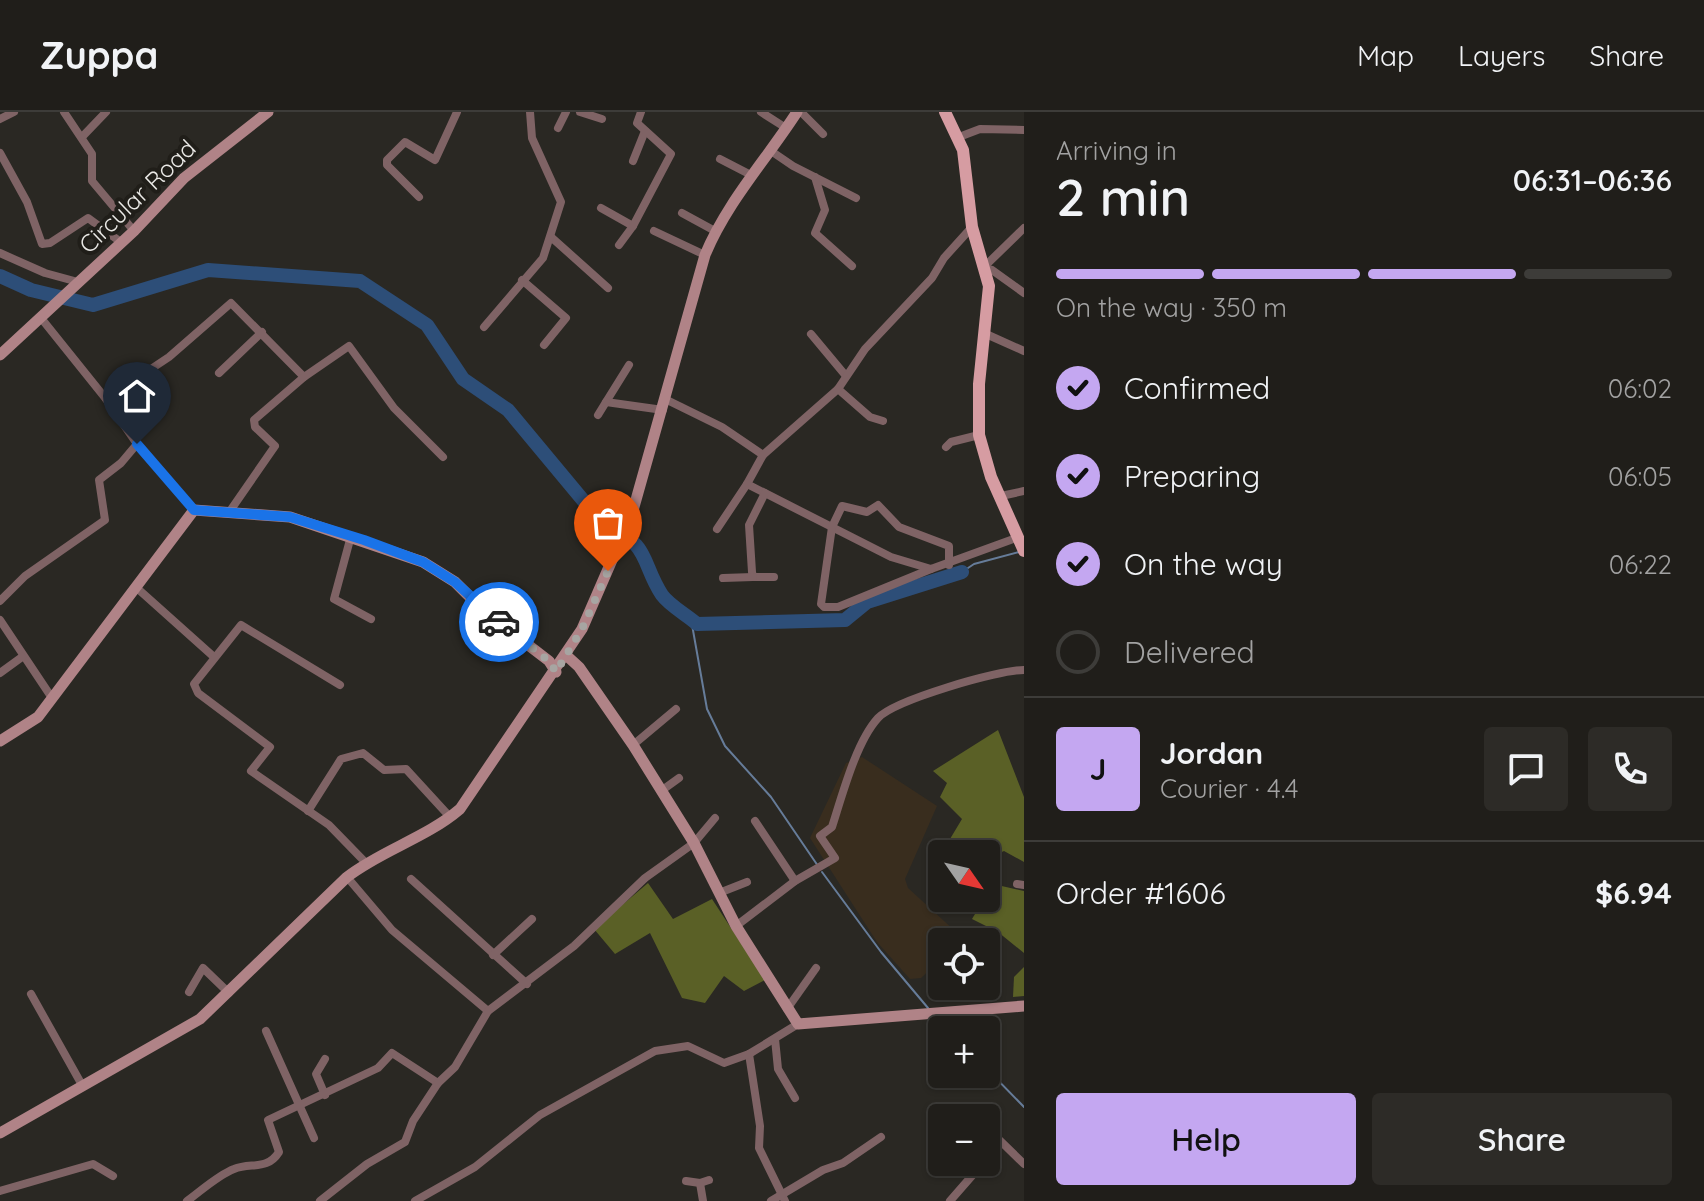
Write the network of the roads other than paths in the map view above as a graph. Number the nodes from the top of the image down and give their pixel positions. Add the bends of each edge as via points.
1 (14, 112) edge
2 (64, 112) edge
3 (106, 112) edge
4 (268, 112) edge
5 (457, 112) edge
6 (530, 112) edge
7 (566, 112) edge
8 (580, 112) edge
9 (641, 112) edge
10 (761, 112) edge
11 (799, 112) edge
12 (945, 112) edge
13 (0, 119) edge
14 (602, 119) dead end
15 (558, 128) dead end
16 (786, 128) junction
17 (1024, 130) edge
18 (645, 131) junction
19 (823, 134) dead end
20 (82, 137) junction
21 (959, 137) junction
22 (771, 151) junction
23 (0, 153) edge
24 (720, 159) dead end
25 (633, 161) dead end
26 (751, 175) junction
27 (815, 177) junction
28 (419, 197) dead end
29 (856, 198) dead end
30 (601, 208) dead end
31 (682, 213) dead end
32 (633, 226) junction
33 (972, 227) junction
34 (1024, 228) edge
35 (134, 231) junction
36 (654, 231) dead end
37 (715, 231) junction
38 (551, 237) junction
39 (122, 243) junction
40 (619, 245) dead end
41 (0, 253) edge
42 (705, 255) junction
43 (852, 266) dead end
44 (983, 268) junction
45 (80, 280) junction
46 (522, 280) junction
47 (608, 288) dead end
48 (1024, 293) edge
49 (41, 318) junction
50 (484, 327) dead end
51 (262, 332) junction
52 (811, 334) dead end
53 (986, 334) junction
54 (544, 345) dead end
55 (1024, 351) edge
56 (0, 355) edge
57 (629, 365) dead end
58 (219, 373) dead end
59 (846, 376) junction
60 (304, 377) junction
61 (838, 389) junction
62 (106, 399) junction
63 (606, 402) junction
64 (665, 405) junction
65 (598, 415) dead end
66 (883, 421) dead end
67 (979, 435) junction
68 (137, 444) junction
69 (946, 447) dead end
70 (763, 455) junction
71 (443, 457) dead end
72 (747, 484) junction
73 (1024, 491) edge
74 (765, 493) junction
75 (1001, 496) junction
76 (194, 510) junction
77 (230, 511) junction
78 (832, 527) junction
79 (717, 529) dead end
80 (351, 536) junction
81 (1021, 543) edge
82 (949, 565) junction
83 (931, 569) junction
84 (753, 577) junction
85 (774, 577) dead end
86 (723, 578) dead end
87 (138, 589) junction
88 (0, 601) edge
89 (371, 619) dead end
90 (0, 620) edge
91 (567, 656) junction
92 (22, 657) junction
93 (214, 657) junction
94 (1024, 670) edge
95 (556, 672) junction
96 (0, 673) edge
97 (340, 685) dead end
98 (52, 698) junction
99 (676, 709) dead end
100 (0, 741) edge
101 (633, 745) junction
102 (679, 778) dead end
103 (661, 791) junction
104 (308, 811) junction
105 (450, 817) junction
106 (715, 818) dead end
107 (755, 821) dead end
108 (694, 843) junction
109 (366, 863) junction
110 (347, 877) junction
111 (411, 879) dead end
112 (795, 881) junction
113 (747, 882) dead end
114 (719, 893) junction
115 (532, 919) dead end
116 (736, 926) junction
117 (493, 955) junction
118 (816, 968) dead end
119 (527, 984) junction
120 (189, 992) dead end
121 (229, 993) junction
122 (31, 994) dead end
123 (1024, 1006) edge
124 (787, 1009) junction
125 (488, 1011) junction
126 (798, 1024) junction
127 (266, 1031) dead end
128 (775, 1039) junction
129 (749, 1054) junction
130 (325, 1059) dead end
131 (438, 1083) junction
132 (82, 1085) junction
133 (325, 1095) junction
134 (795, 1098) dead end
135 (299, 1107) junction
136 (0, 1133) edge
137 (881, 1137) dead end
138 (314, 1138) dead end
139 (1001, 1143) edge
140 (1024, 1164) edge
141 (113, 1176) dead end
142 (972, 1176) edge
143 (686, 1181) dead end
144 (0, 1191) edge
145 (785, 1198) edge
146 (187, 1201) edge
147 (320, 1201) edge
148 (415, 1201) edge
149 (703, 1201) edge
150 (771, 1201) edge
151 (950, 1201) edge

1 - 13 street
2 - 20 street
3 - 20 street
4 - 35 street, Circular Road via 184,178
5 - 28 street via 435,160 405,142 387,160
6 - 38 street via 532,138 561,202
7 - 15 street
8 - 14 street
9 - 18 street via 637,123
10 - 16 street
11 - 16 street
11 - 19 street
12 - 21 main road
16 - 22 street
17 - 21 street via 980,129
18 - 25 street
18 - 32 street via 671,154
20 - 35 street via 92,154 89,177
21 - 33 main road
22 - 26 street
22 - 27 street
23 - 39 street via 42,244 88,218
24 - 26 street
26 - 37 street
27 - 29 street
27 - 43 street via 825,210 815,233
30 - 32 street
31 - 37 street
32 - 40 street
33 - 44 main road
33 - 59 street
34 - 44 street
35 - 39 street, Circular Road
36 - 42 street
37 - 42 street
38 - 46 street via 539,265
38 - 47 street
39 - 45 street, Circular Road
41 - 45 street via 45,273
42 - 64 street
44 - 48 street
44 - 53 main road via 989,286
45 - 49 street, Circular Road
46 - 50 street
46 - 54 street via 566,318
49 - 56 street, Circular Road
49 - 62 street
51 - 58 street
51 - 60 street
51 - 62 street via 237,306 225,304 169,357
52 - 59 street
53 - 55 street
53 - 67 main road
57 - 63 street
59 - 61 street
60 - 71 street via 345,347 353,348 394,408
60 - 77 street via 254,420 275,446
61 - 66 street via 870,417
61 - 70 street
62 - 68 street
63 - 64 street
63 - 65 street
64 - 70 street via 722,427
64 - 91 street via 632,514
67 - 69 street
67 - 75 main road
68 - 76 street
68 - 88 street via 99,480 105,520 25,576
70 - 72 street
72 - 74 street
72 - 79 street
73 - 75 street
74 - 78 street
74 - 84 street via 749,525
75 - 81 main road
76 - 77 street
76 - 87 street
77 - 80 street via 290,517
78 - 82 street via 842,506 867,512 878,505 899,527 949,546
78 - 83 street via 891,557
78 - 83 street via 822,583 824,607 864,599
80 - 89 street via 334,599
80 - 95 street via 423,562 455,582
81 - 82 street
82 - 83 street
84 - 85 street
84 - 86 street
87 - 93 street
87 - 98 street
90 - 92 street
91 - 95 street
91 - 101 street
92 - 96 street
92 - 98 street
93 - 97 street via 241,625
93 - 104 street via 194,684 198,693 270,747 251,771
94 - 112 street via 993,672 880,716 867,733 832,827 820,836 834,855 819,870
95 - 105 street
98 - 100 street via 38,717
99 - 101 street
101 - 103 street
102 - 103 street
103 - 108 street
104 - 105 street via 341,759 363,753 384,770 406,769
104 - 109 street
105 - 109 street
106 - 108 street
107 - 112 street
108 - 114 street
108 - 119 street via 645,878
109 - 110 street
110 - 121 street
110 - 125 street via 392,930
111 - 117 street
112 - 116 street
113 - 114 street
114 - 116 street
115 - 117 street
116 - 124 street
117 - 119 street
118 - 124 street
119 - 125 street
120 - 121 street via 203,968
121 - 132 street via 200,1019
122 - 132 street
123 - 126 street
124 - 126 street
125 - 131 street via 455,1067
126 - 128 street
127 - 135 street
128 - 129 street
128 - 134 street via 778,1069
129 - 145 street via 759,1148
129 - 148 street via 724,1063 688,1046 655,1051 540,1115 475,1167
130 - 133 street via 316,1074
131 - 133 street via 392,1053 378,1068
131 - 147 street via 405,1142
132 - 136 street
133 - 135 street
135 - 138 street
135 - 146 street via 268,1120 279,1152 275,1158 258,1168 235,1168
137 - 145 street
139 - 140 street
141 - 144 street via 88,1165
142 - 151 street
143 - 149 street via 704,1182
145 - 150 street

